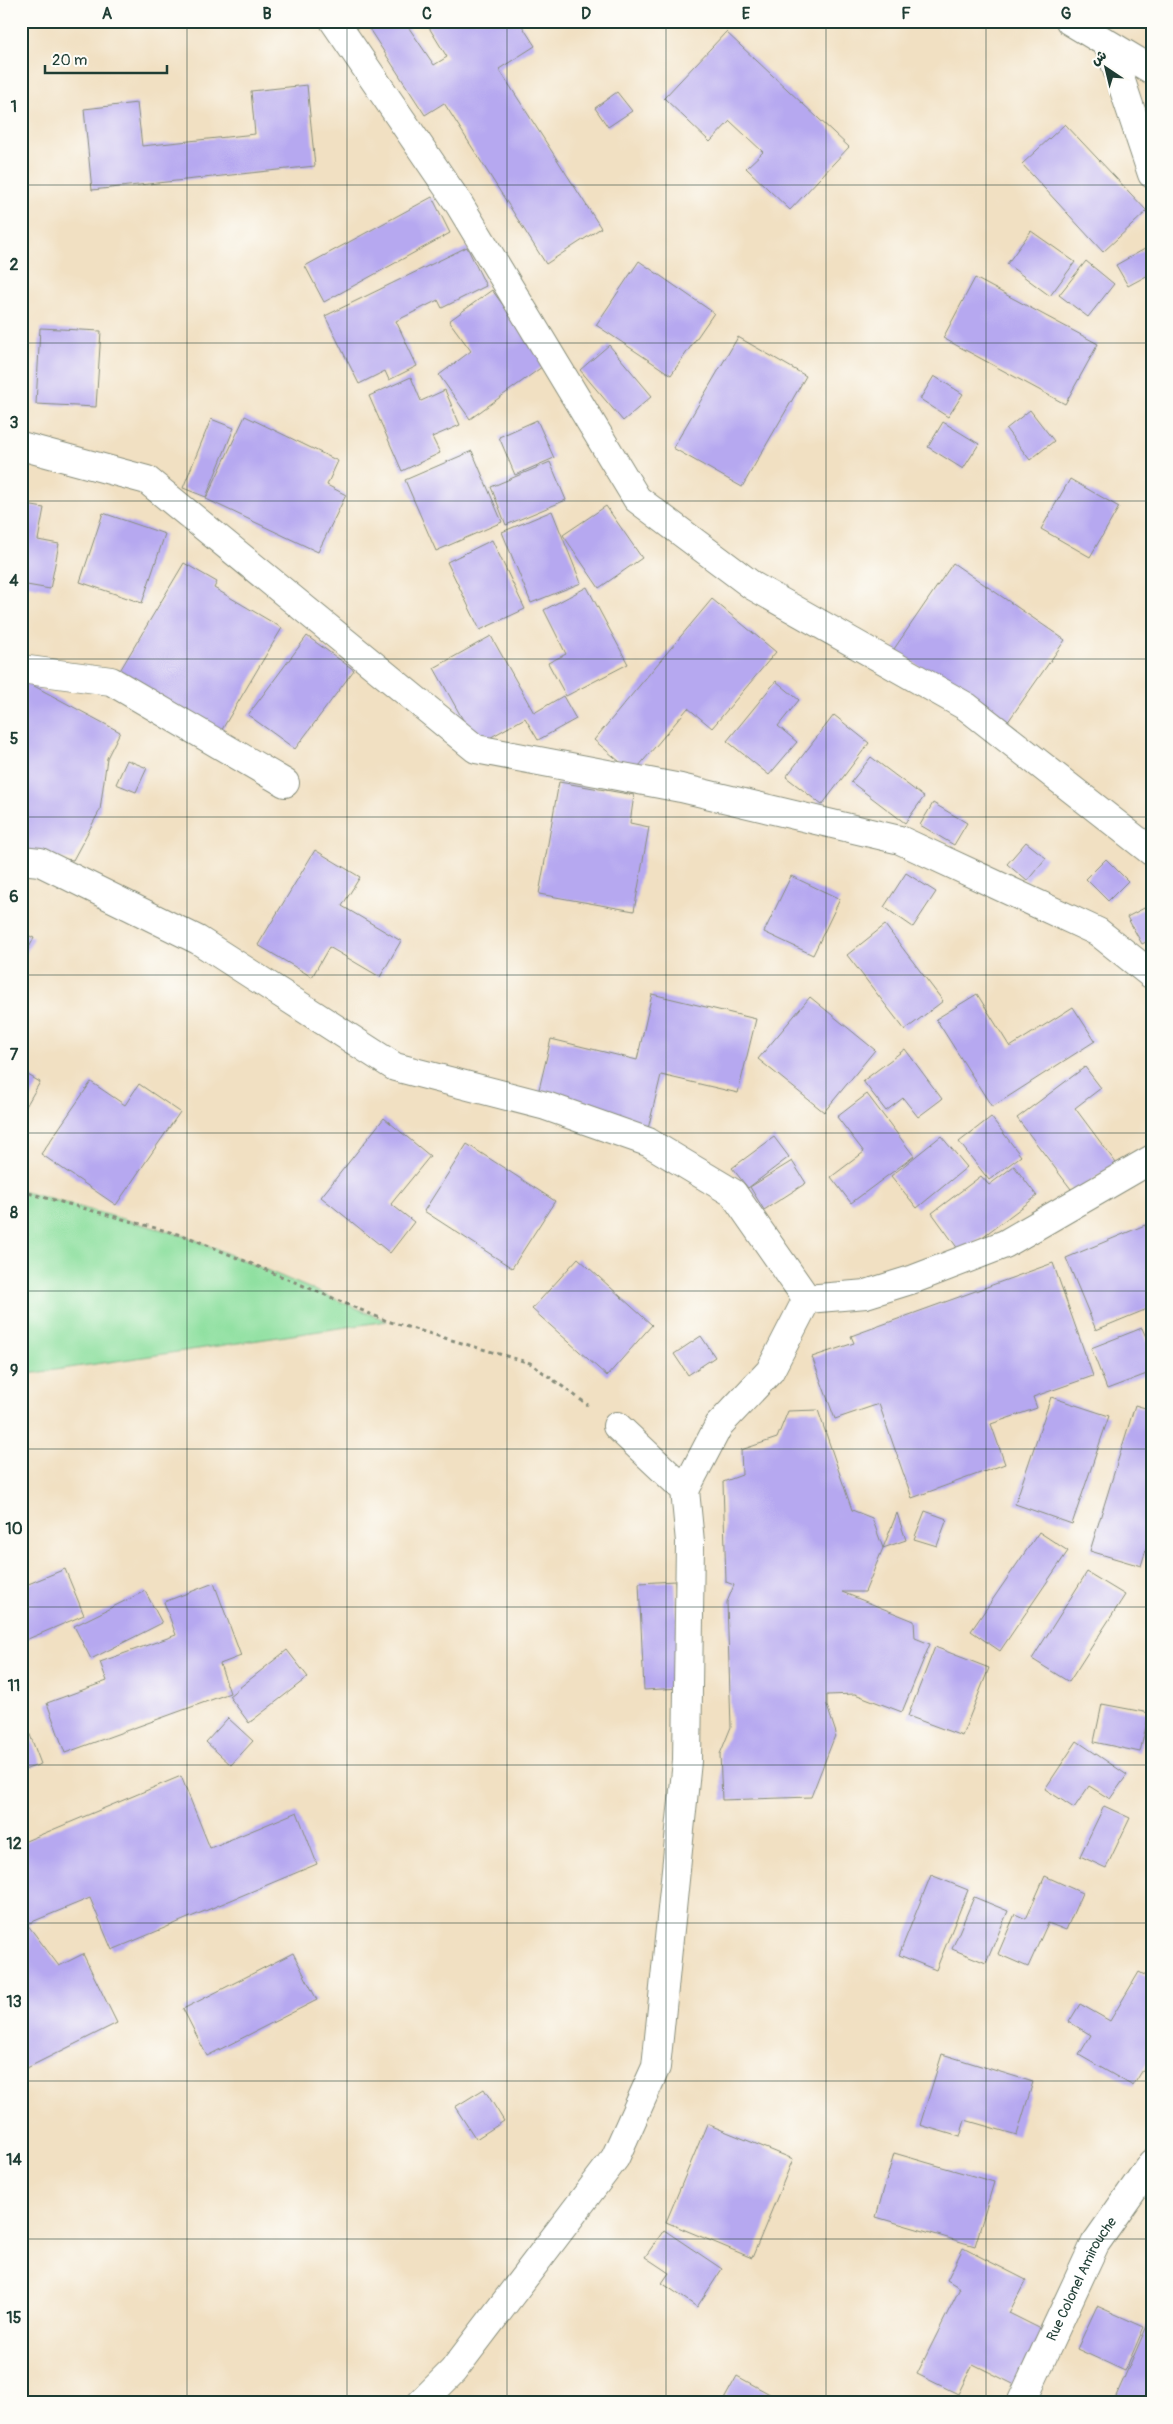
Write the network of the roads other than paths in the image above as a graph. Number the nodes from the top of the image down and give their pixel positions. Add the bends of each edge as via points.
1 (334, 21) edge
2 (1070, 21) edge
3 (1109, 44) junction
4 (1152, 70) edge
5 (1152, 174) edge
6 (21, 446) edge
7 (21, 669) edge
8 (285, 783) dead end
9 (1152, 852) edge
10 (21, 860) edge
11 (1152, 976) edge
12 (1152, 1159) edge
13 (807, 1299) junction
14 (617, 1426) road end
15 (685, 1490) junction
16 (1152, 2163) edge
17 (421, 2403) edge
18 (1021, 2403) edge

1 - 9 street via 459,204 637,499 753,586 967,707
2 - 3 street
3 - 4 street
3 - 5 street
6 - 11 street via 147,480 476,749 681,788 900,840 1098,932
7 - 8 street via 111,681
10 - 13 street via 40,862 198,940 395,1067 546,1106 648,1142 733,1193
12 - 13 street via 1005,1244 866,1294
13 - 15 street via 770,1371 719,1425
14 - 15 street
15 - 17 street via 690,1542 687,1761 656,2067 615,2158 453,2371
16 - 18 street, Rue Colonel Amirouche via 1095,2244

